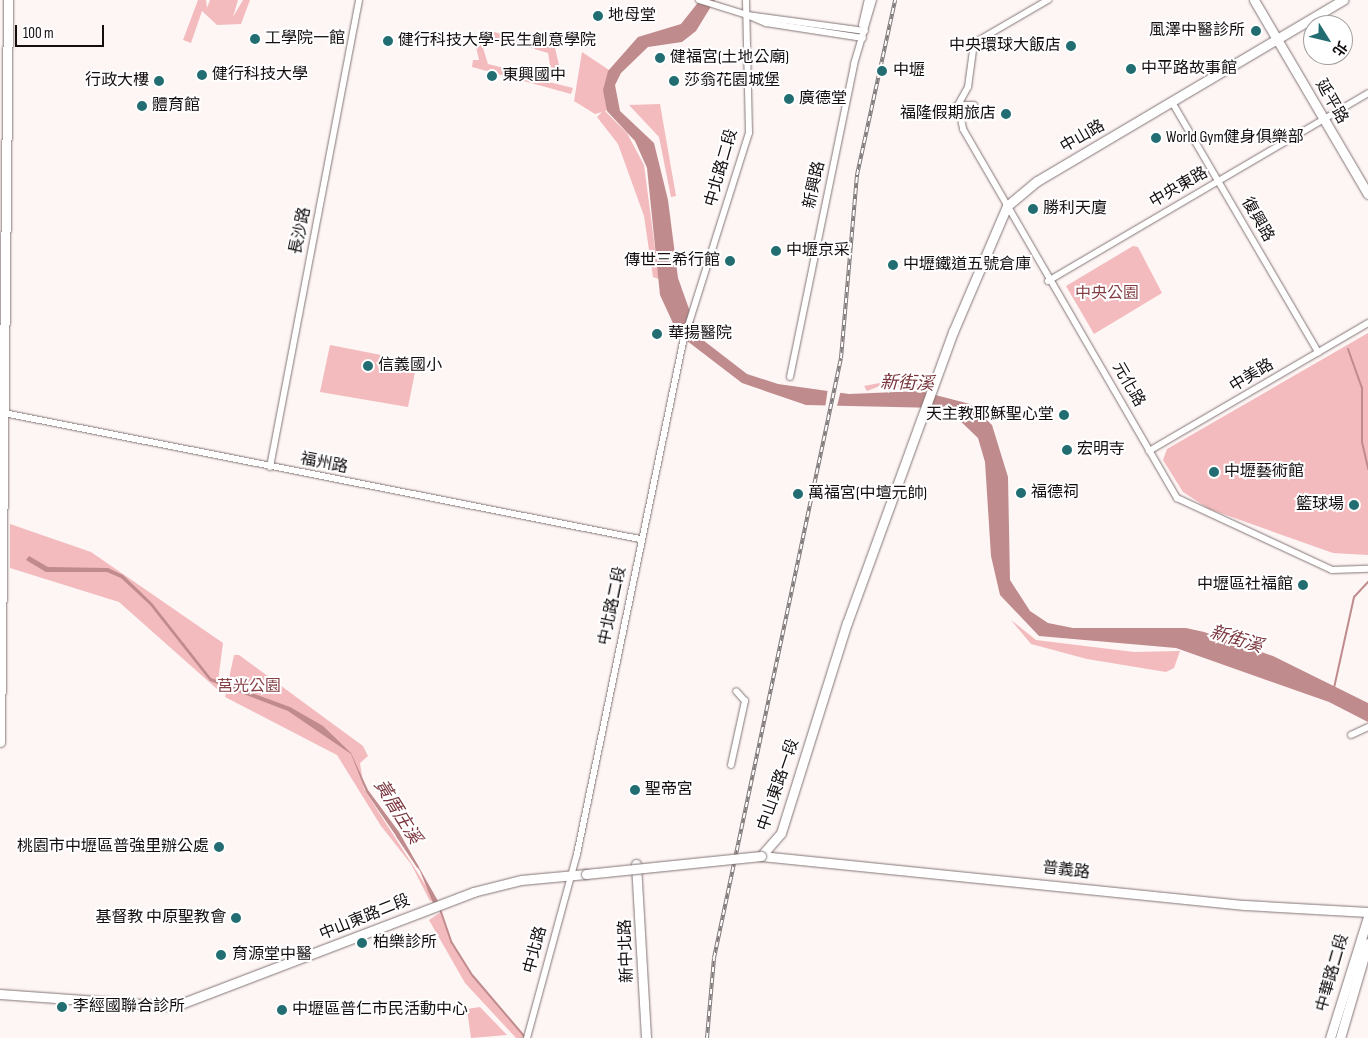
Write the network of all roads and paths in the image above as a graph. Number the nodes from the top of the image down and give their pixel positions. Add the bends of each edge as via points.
1 (8, 0) edge
2 (359, 0) edge
3 (699, 0) edge
4 (746, 0) edge
5 (868, 0) edge
6 (873, 0) edge
7 (1048, 0) edge
8 (1254, 0) edge
9 (1344, 0) edge
10 (747, 15) junction
11 (863, 33) junction
12 (1277, 40) junction
13 (1368, 92) edge
14 (1172, 102) junction
15 (958, 105) junction
16 (974, 105) dead end
17 (3, 109) edge
18 (941, 115) dead end
19 (1324, 120) junction
20 (1218, 181) junction
21 (1368, 194) edge
22 (1007, 206) junction
23 (1048, 281) junction
24 (1368, 323) edge
25 (1318, 352) junction
26 (790, 377) dead end
27 (1, 414) edge
28 (924, 414) joint
29 (1150, 451) junction
30 (270, 467) junction
31 (640, 538) junction
32 (1368, 569) edge
33 (736, 691) dead end
34 (1368, 727) edge
35 (1351, 735) dead end
36 (0, 742) edge
37 (731, 765) dead end
38 (760, 856) junction
39 (636, 864) dead end
40 (570, 875) junction
41 (1368, 912) edge
42 (1368, 917) edge
43 (1368, 943) edge
44 (0, 994) edge
45 (527, 1035) edge
46 (646, 1038) edge
47 (1330, 1038) edge
48 (1340, 1038) edge

1 - 17 main road
2 - 30 street, 長沙路
3 - 10 street
4 - 10 street, 中北路二段
5 - 11 street, 新興路
6 - 11 street
7 - 15 street via 974,43 968,87
8 - 12 main road, 延平路
9 - 12 main road, 中山路
10 - 11 street via 759,22
10 - 31 street, 中北路二段 via 748,133 683,342
11 - 26 street, 新興路
12 - 14 main road, 中山路
12 - 19 main road, 延平路
13 - 19 street, 中央東路
14 - 20 street, 復興路
14 - 22 main road, 中山路 via 1038,181
15 - 16 street
15 - 18 street
15 - 22 street, 元化路 via 958,122
17 - 27 main road
19 - 20 street, 中央東路
19 - 21 main road, 延平路
20 - 23 street, 中央東路
20 - 25 street, 復興路
22 - 23 street, 元化路
22 - 28 main road, 中山路
23 - 29 street, 元化路
24 - 25 street, 中美路
25 - 29 street, 中美路
27 - 30 street, 福州路
27 - 36 main road
28 - 38 main road, 中山東路一段 via 820,709 781,834
29 - 32 street, 元化路 via 1177,498 1332,570
30 - 31 street, 福州路
31 - 40 street, 中北路二段
33 - 37 street via 744,701
34 - 35 street
38 - 40 main road, bridge
38 - 41 main road, 普義路 via 1245,905
39 - 46 main road, 新中北路
40 - 44 main road, 中山東路二段 via 496,885 168,1006
40 - 45 street, 中北路
42 - 47 main road, 中華路二段
43 - 48 main road, 中華路二段

